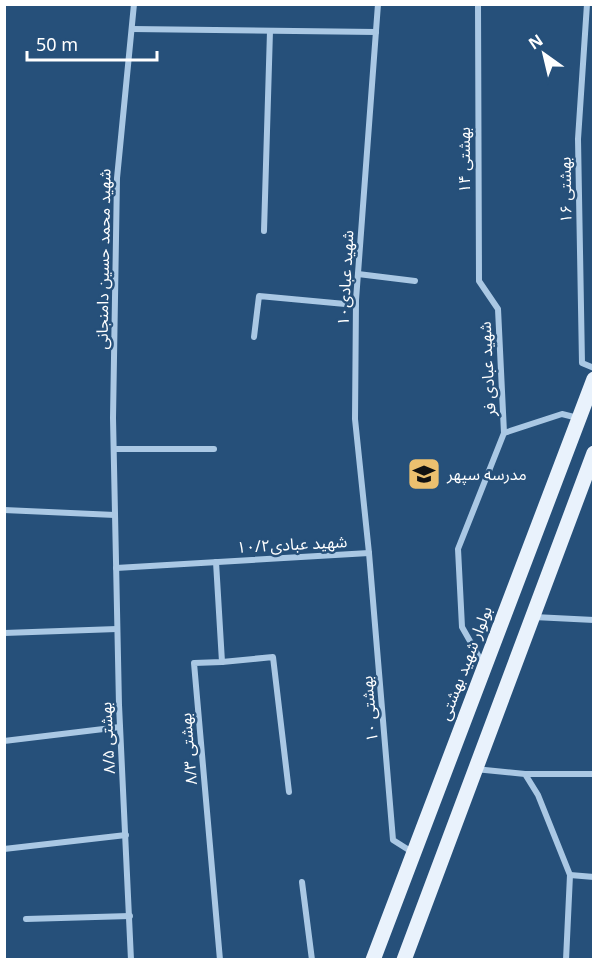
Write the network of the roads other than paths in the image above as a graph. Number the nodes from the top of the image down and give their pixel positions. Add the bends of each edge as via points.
1 (134, 4) edge
2 (378, 4) edge
3 (478, 4) edge
4 (586, 4) edge
5 (132, 29) junction
6 (270, 31) junction
7 (376, 32) junction
8 (264, 231) dead end
9 (358, 274) junction
10 (415, 281) dead end
11 (356, 305) junction
12 (498, 309) joint
13 (254, 338) dead end
14 (594, 368) edge
15 (594, 379) edge
16 (579, 418) junction
17 (504, 432) junction
18 (114, 449) junction
19 (214, 449) dead end
20 (594, 453) edge
21 (4, 510) edge
22 (115, 515) junction
23 (369, 553) junction
24 (216, 562) junction
25 (116, 568) junction
26 (532, 617) junction
27 (594, 620) edge
28 (117, 628) junction
29 (4, 633) edge
30 (222, 662) junction
31 (483, 665) junction
32 (120, 728) junction
33 (4, 741) edge
34 (474, 769) junction
35 (525, 774) junction
36 (594, 774) edge
37 (289, 792) dead end
38 (126, 835) junction
39 (4, 849) edge
40 (413, 853) junction
41 (570, 875) junction
42 (594, 877) edge
43 (302, 882) dead end
44 (130, 916) junction
45 (26, 920) dead end
46 (131, 960) edge
47 (220, 960) edge
48 (312, 960) edge
49 (373, 960) edge
50 (404, 960) edge
51 (566, 960) edge

1 - 5 street, شهید محمد حسین دامنجانی
2 - 7 street, شهید عبادی۱۰
3 - 12 street, بهشتی ۱۴ via 478,280
4 - 14 street, بهشتی ۱۶ via 578,139 582,363
5 - 6 street
5 - 18 street, شهید محمد حسین دامنجانی via 117,178
6 - 7 street
6 - 8 street
7 - 9 street, شهید عبادی۱۰
9 - 10 street
9 - 11 street, شهید عبادی۱۰
11 - 13 street via 259,296
11 - 23 street, شهید عبادی۱۰ via 355,419
12 - 17 street, شهید عبادی فر
15 - 16 main road, بولوار شهید بهشتی
16 - 17 street via 562,414
16 - 31 main road, بولوار شهید بهشتی
17 - 31 street, شهید عبادی فر via 458,549 462,627
18 - 19 street
18 - 22 street, شهید محمد حسین دامنجانی
20 - 26 main road
21 - 22 street
22 - 25 street, بهشتی ۸/۵
23 - 24 street, شهید عبادی۱۰/۲
23 - 40 street, بهشتی ۱۰ via 393,840
24 - 25 street, شهید عبادی۱۰/۲
24 - 30 street
25 - 28 street, بهشتی ۸/۵
26 - 27 street
26 - 34 main road
28 - 29 street
28 - 32 street, بهشتی ۸/۵
30 - 37 street via 273,657
30 - 47 street, بهشتی ۸/۳ via 194,663
31 - 40 main road, بولوار شهید بهشتی
32 - 33 street
32 - 38 street, بهشتی ۸/۵
34 - 35 street
34 - 50 main road
35 - 36 street
35 - 41 street via 538,795
38 - 39 street
38 - 44 street, بهشتی ۸/۵
40 - 49 main road, بولوار شهید بهشتی
41 - 42 street
41 - 51 street
43 - 48 street
44 - 45 street
44 - 46 street, بهشتی ۸/۵

